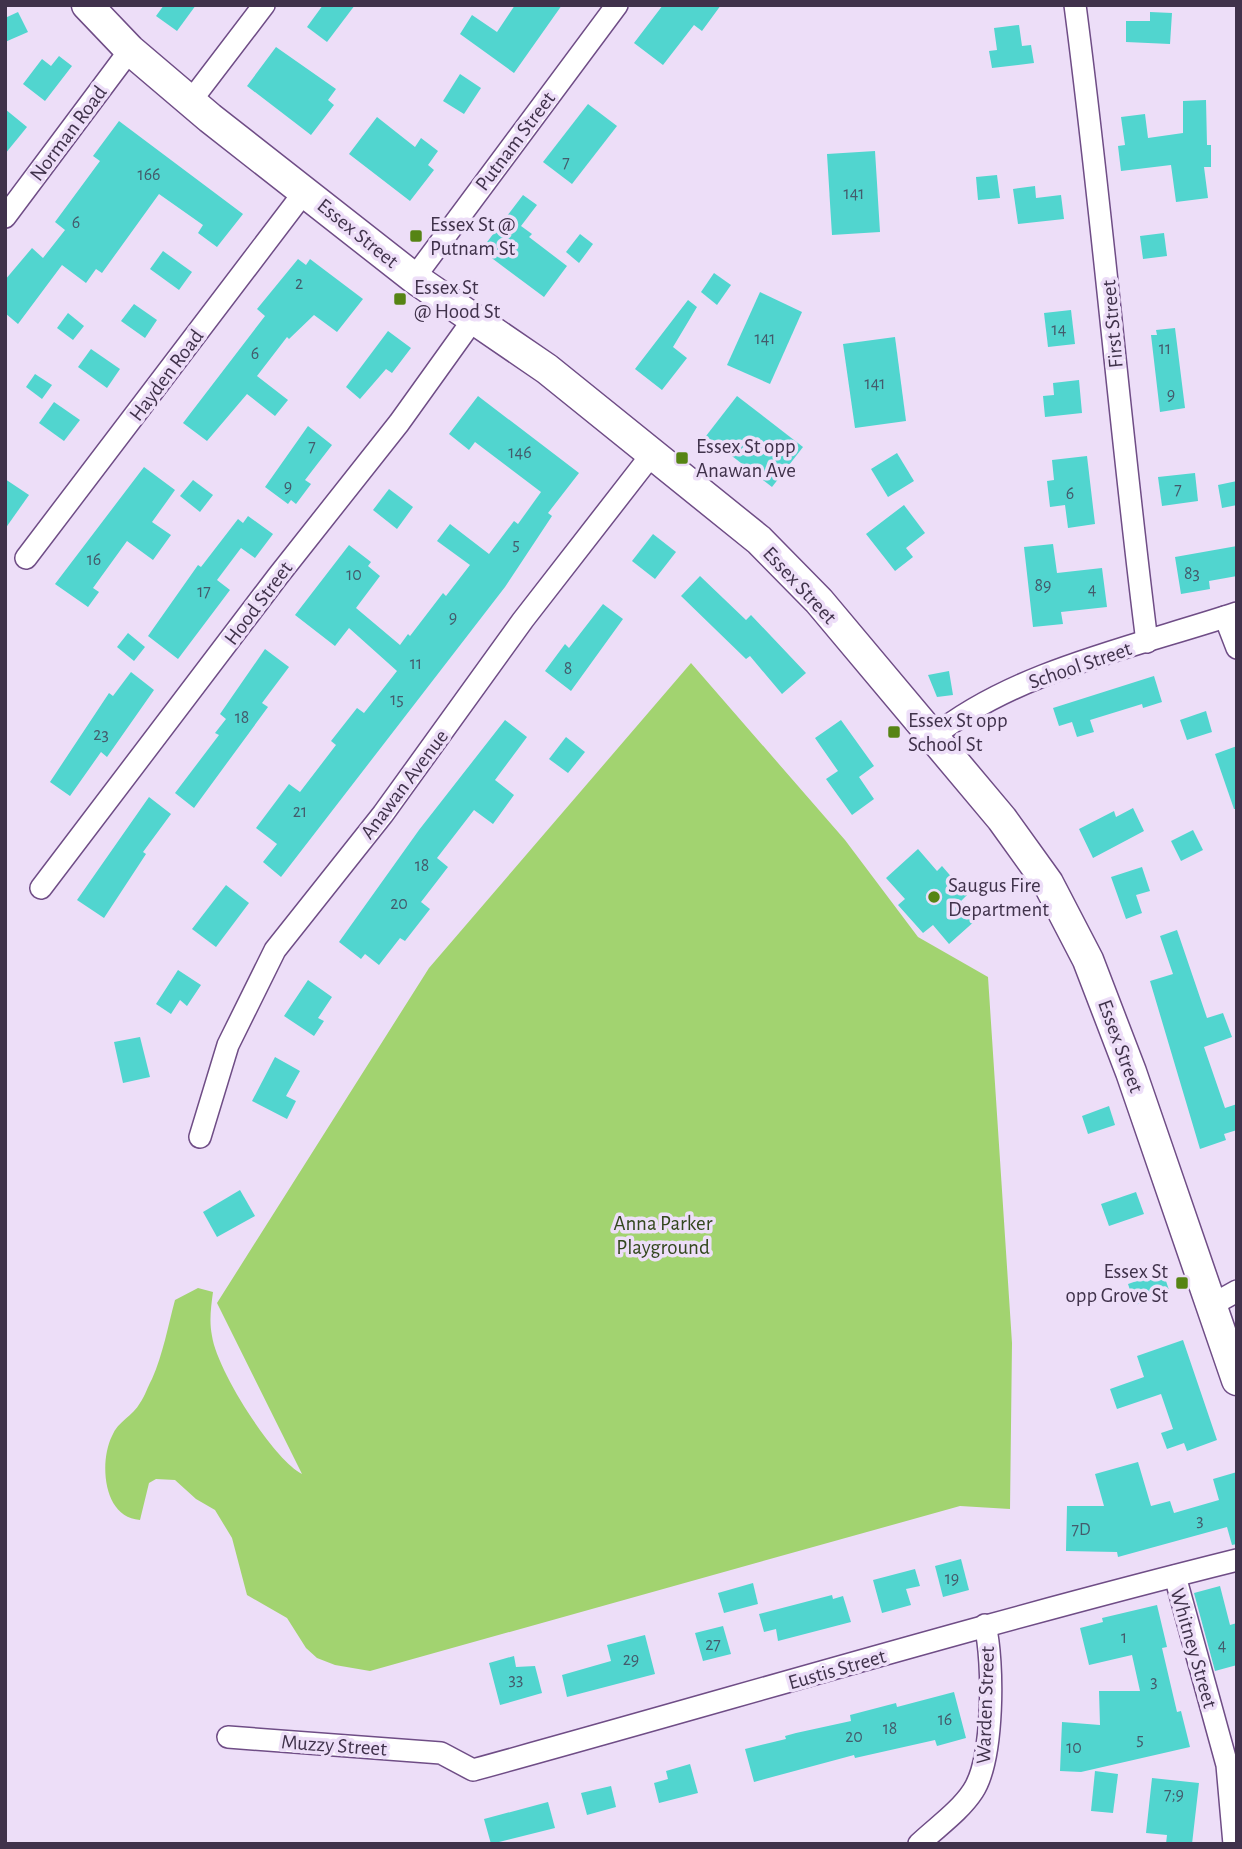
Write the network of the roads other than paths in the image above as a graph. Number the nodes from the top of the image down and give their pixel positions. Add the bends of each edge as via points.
1 (87, 5) edge
2 (264, 5) edge
3 (617, 5) edge
4 (1074, 5) edge
5 (130, 50) junction
6 (190, 102) junction
7 (305, 191) junction
8 (5, 216) edge
9 (414, 278) junction
10 (475, 317) junction
11 (652, 454) junction
12 (26, 558) dead end
13 (1231, 615) edge
14 (1147, 642) junction
15 (1237, 648) edge
16 (933, 737) junction
17 (40, 888) dead end
18 (200, 1137) dead end
19 (1237, 1291) edge
20 (1210, 1306) junction
21 (1237, 1380) edge
22 (1237, 1560) edge
23 (1174, 1576) junction
24 (985, 1625) junction
25 (228, 1737) dead end
26 (441, 1753) joint
27 (919, 1844) edge
28 (1234, 1844) edge

1 - 5 main road, Essex Street
2 - 6 street
3 - 9 street, Putnam Street
4 - 14 street, First Street
5 - 6 main road, Essex Street
5 - 8 street, Norman Road
6 - 7 main road, Essex Street
7 - 9 main road, Essex Street
7 - 12 street, Hayden Road
9 - 10 main road, Essex Street
10 - 11 main road, Essex Street
10 - 17 street, Hood Street via 400,423
11 - 16 main road, Essex Street via 788,569
11 - 18 street, Anawan Avenue via 523,620 383,814 275,950 228,1045
13 - 14 street, School Street
13 - 15 street
14 - 16 street, School Street via 996,695
16 - 20 main road, Essex Street via 1025,848 1072,925 1130,1072
19 - 20 street
20 - 21 main road, Essex Street
22 - 23 street, Eustis Street
23 - 24 street, Eustis Street
23 - 28 street, Whitney Street via 1227,1765
24 - 26 street, Eustis Street via 473,1770
24 - 27 street, Warden Street via 991,1663 981,1778 967,1800
25 - 26 street, Muzzy Street

